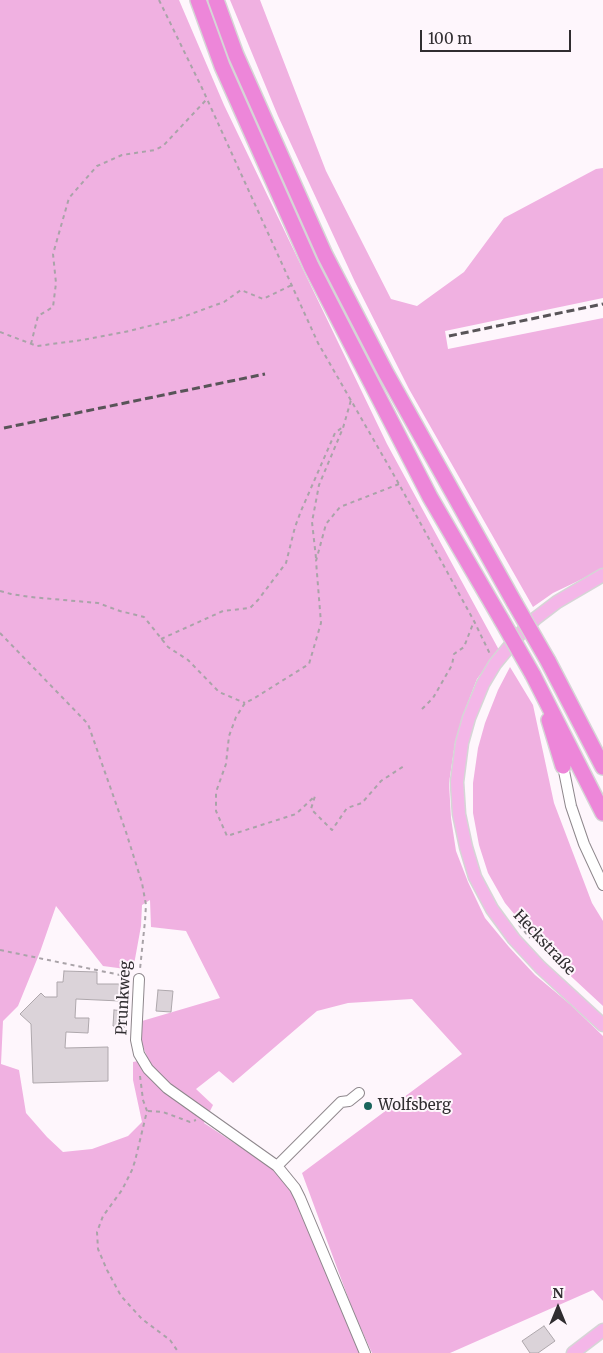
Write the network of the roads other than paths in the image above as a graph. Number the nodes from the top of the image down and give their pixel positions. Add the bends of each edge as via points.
1 (198, 0) edge
2 (216, 0) edge
3 (603, 575) edge
4 (542, 692) junction
5 (563, 766) joint
6 (603, 768) edge
7 (603, 813) edge
8 (603, 885) edge
9 (139, 979) road end
10 (603, 1025) edge
11 (359, 1092) dead end
12 (277, 1166) junction
13 (603, 1330) edge
14 (364, 1353) edge
15 (573, 1353) edge

1 - 4 highway, bridge via 222,66 311,266 430,497
2 - 6 highway, bridge via 236,55 325,255 386,373 548,661
3 - 10 main road, Heckstraße via 536,618 495,664 469,718 457,782 466,847 475,877 492,909 540,968
4 - 5 highway
4 - 7 highway
5 - 8 street via 571,806
9 - 12 street, Prunkweg via 136,1040 139,1054 148,1069 167,1088
11 - 12 street via 349,1101 341,1102
12 - 14 street, Prunkweg via 300,1198
13 - 15 main road

